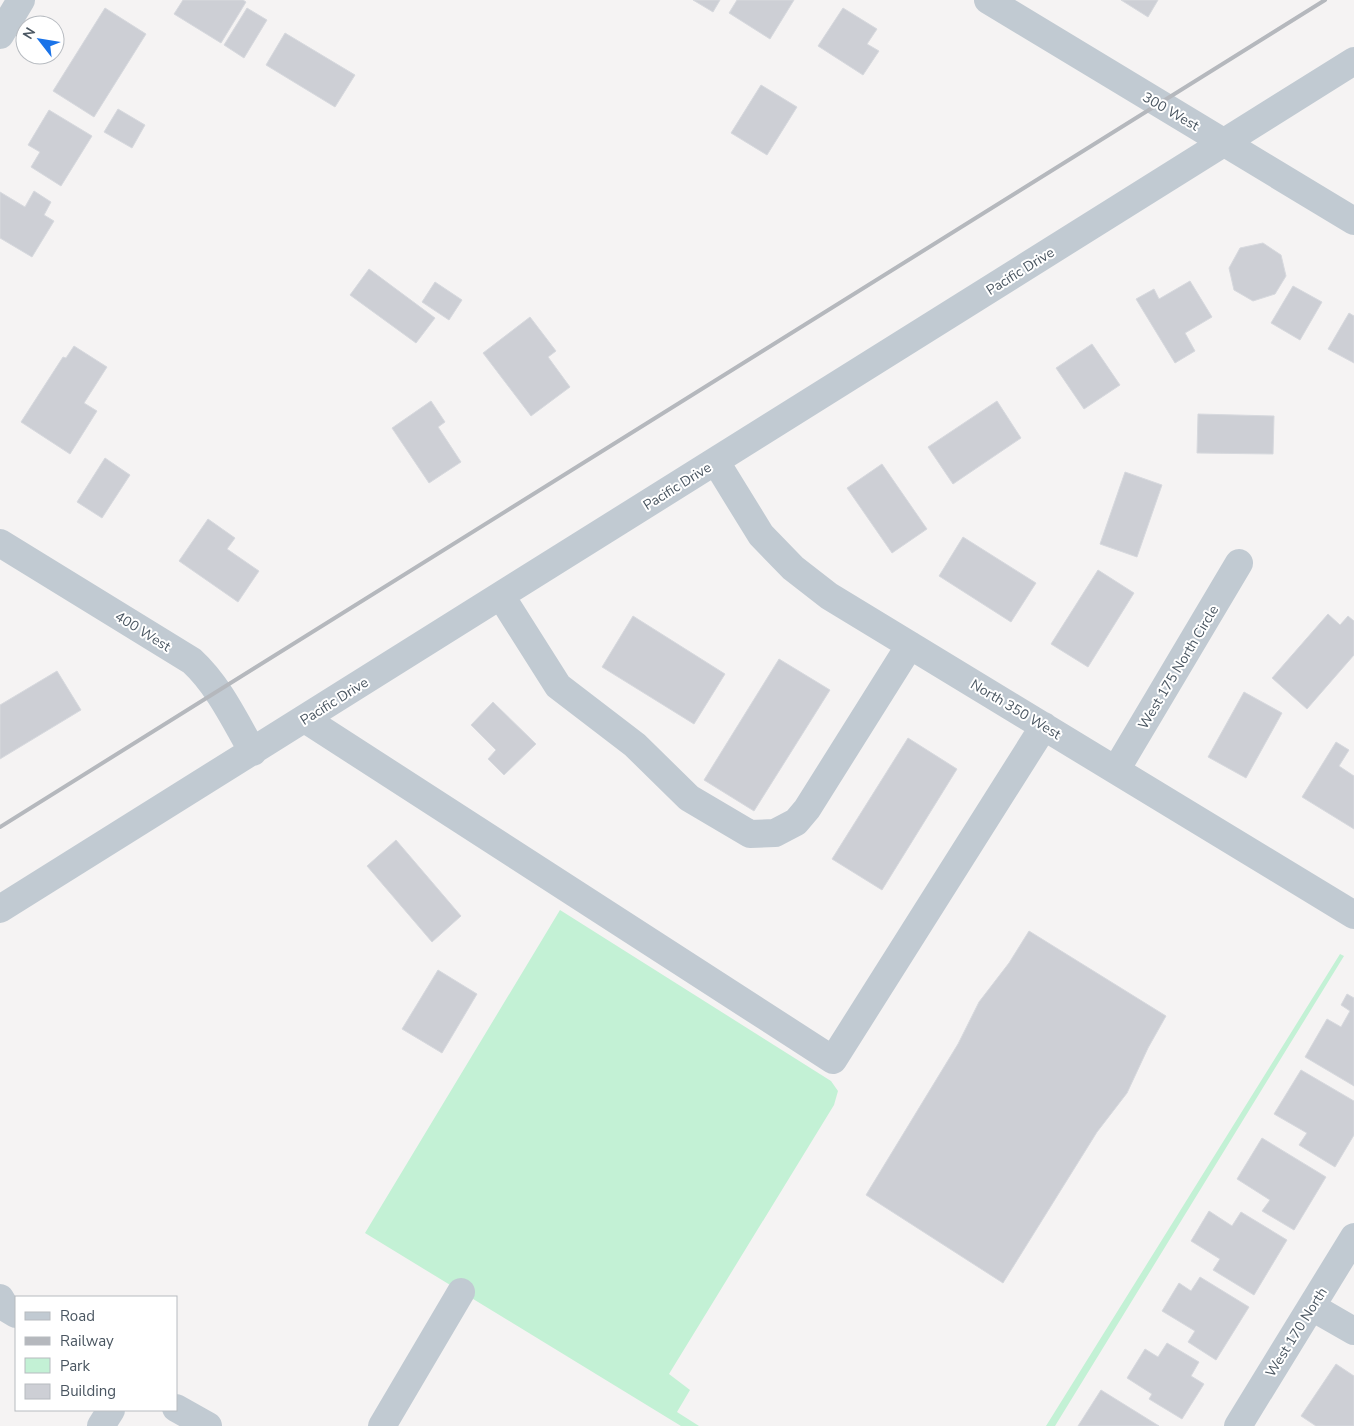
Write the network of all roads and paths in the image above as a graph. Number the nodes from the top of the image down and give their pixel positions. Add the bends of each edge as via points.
1 (21, 0) edge
2 (988, 0) edge
3 (0, 35) edge
4 (1354, 61) edge
5 (1225, 142) junction
6 (1354, 221) edge
7 (716, 462) junction
8 (0, 543) edge
9 (1239, 563) dead end
10 (501, 596) junction
11 (910, 645) junction
12 (305, 719) junction
13 (1044, 726) junction
14 (253, 752) junction
15 (1116, 770) junction
16 (0, 909) edge
17 (1354, 916) edge
18 (1354, 1237) edge
19 (461, 1292) dead end
20 (0, 1298) edge
21 (1312, 1307) junction
22 (15, 1313) edge
23 (1354, 1331) edge
24 (178, 1409) edge
25 (110, 1411) edge
26 (101, 1426) edge
27 (208, 1426) edge
28 (382, 1426) edge
29 (1238, 1426) edge

1 - 3 street
2 - 5 street, 300 West
4 - 5 street, Pacific Drive
5 - 6 street, 300 West
5 - 7 street, Pacific Drive
7 - 10 street, Pacific Drive
7 - 11 street, North 350 West via 761,535 792,568 829,596
8 - 14 street, 400 West via 192,661 206,674
9 - 15 street, West 175 North Circle
10 - 11 street via 558,686 635,745 689,798 750,834 774,833 796,822
10 - 12 street, Pacific Drive
11 - 13 street, North 350 West
12 - 13 street via 833,1060
12 - 14 street, Pacific Drive
13 - 15 street, North 350 West
14 - 16 street, Pacific Drive
15 - 17 street, North 350 West
18 - 21 street, West 170 North
19 - 28 street
20 - 22 street via 6,1308
21 - 23 street
21 - 29 street, West 170 North
24 - 27 street
25 - 26 street

